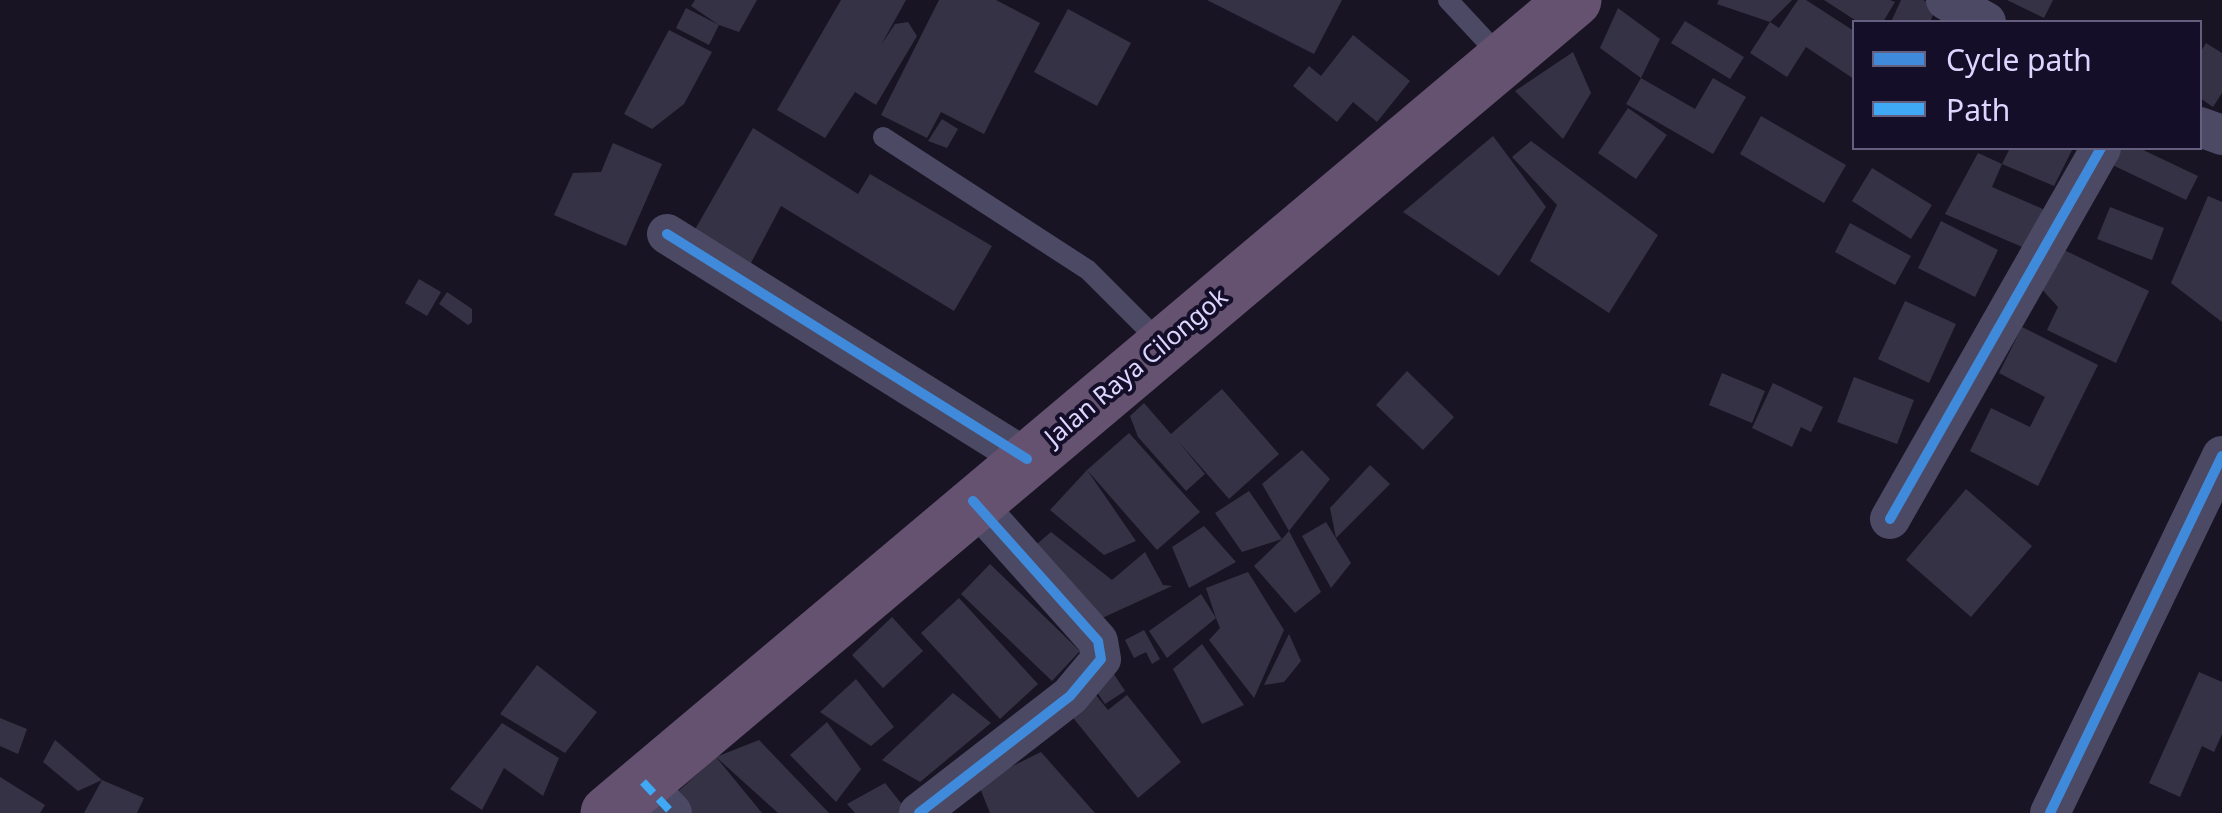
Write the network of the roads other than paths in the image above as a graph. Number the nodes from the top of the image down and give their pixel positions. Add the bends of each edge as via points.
1 (1448, 0) edge
2 (1574, 0) edge
3 (1946, 0) edge
4 (1982, 20) edge
5 (1503, 59) junction
6 (883, 137) dead end
7 (2100, 150) edge
8 (667, 234) dead end
9 (1165, 346) junction
10 (2222, 456) edge
11 (1027, 459) junction
12 (974, 501) junction
13 (1890, 519) dead end
14 (641, 803) edge
15 (919, 813) edge
16 (2050, 813) edge

1 - 5 lane
2 - 5 highway, Jalan Raya Cilongok
3 - 4 street
5 - 9 highway, Jalan Raya Cilongok
6 - 9 lane via 1088,270
7 - 13 street
8 - 11 street
9 - 11 highway, Jalan Raya Cilongok
10 - 16 street
11 - 12 highway, Jalan Raya Cilongok
12 - 14 highway, Jalan Raya Cilongok
12 - 15 street via 1098,641 1101,659 1070,696

